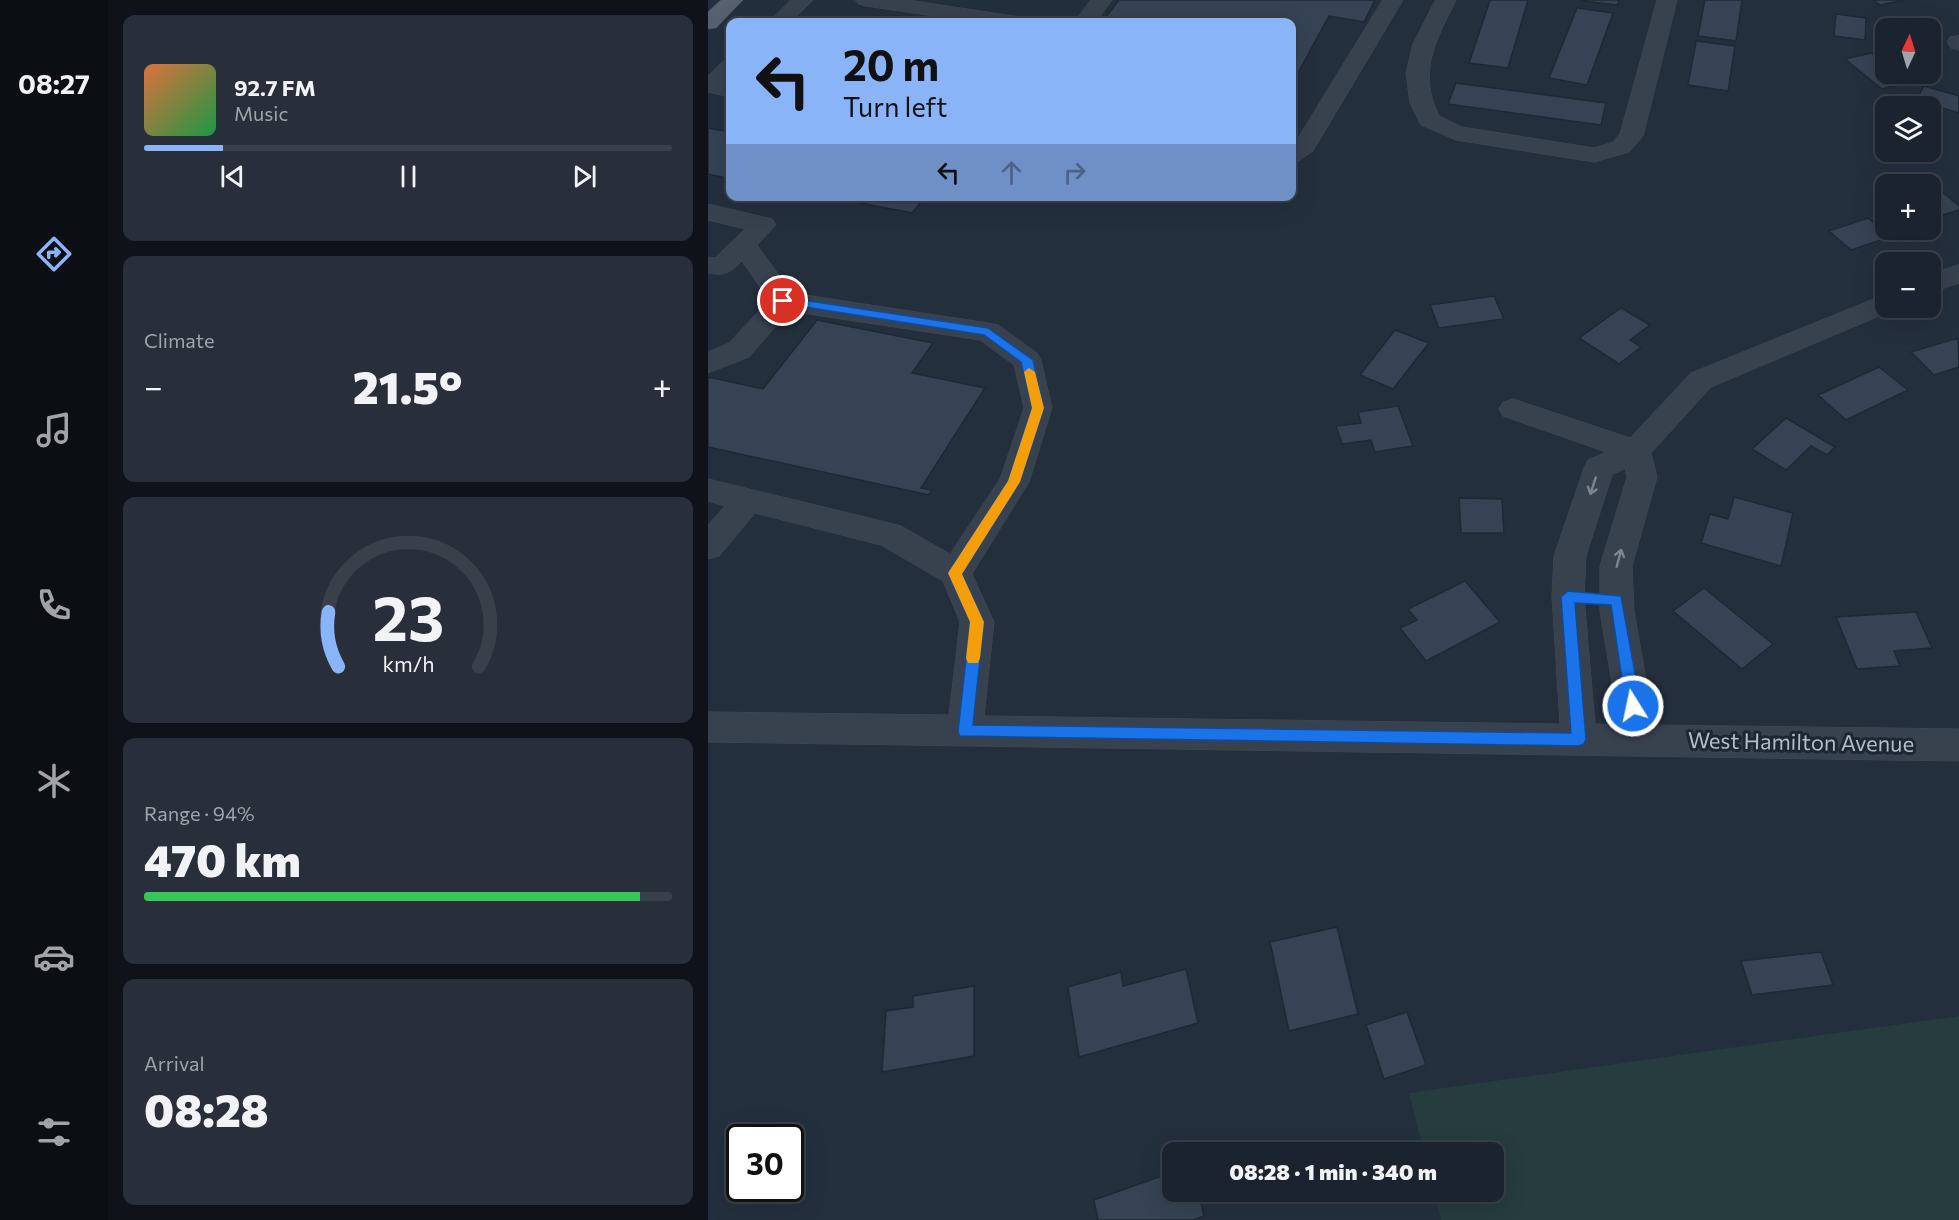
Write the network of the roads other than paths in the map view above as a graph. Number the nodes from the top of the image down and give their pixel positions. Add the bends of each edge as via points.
1 (733, 0) edge
2 (803, 0) edge
3 (866, 0) edge
4 (1102, 0) edge
5 (1393, 0) edge
6 (1446, 0) edge
7 (1667, 0) edge
8 (783, 18) edge
9 (958, 18) edge
10 (1088, 18) edge
11 (708, 22) edge
12 (726, 71) edge
13 (726, 89) edge
14 (1296, 152) edge
15 (708, 212) edge
16 (744, 245) junction
17 (708, 265) edge
18 (1959, 273) edge
19 (1941, 280) edge
20 (783, 301) junction
21 (1875, 308) edge
22 (708, 363) edge
23 (1513, 410) dead end
24 (1635, 451) junction
25 (708, 490) edge
26 (748, 500) junction
27 (708, 547) edge
28 (955, 573) junction
29 (1568, 597) junction
30 (1617, 600) junction
31 (708, 727) edge
32 (965, 732) junction
33 (1579, 739) junction
34 (1639, 740) junction
35 (1959, 745) edge

1 - 11 main road
2 - 8 street
3 - 9 street
4 - 10 street
5 - 14 street via 1305,146
6 - 7 street via 1415,69 1417,89 1429,120 1456,134 1594,155 1621,147 1631,136
12 - 13 street via 710,86
15 - 16 street via 763,225
16 - 17 street via 721,267
16 - 20 street
18 - 19 street
20 - 22 street via 739,350
20 - 28 street via 988,332 1027,360 1038,408 1014,482
21 - 24 street via 1701,380
23 - 24 street
24 -> 29 street via 1599,468 1570,556
30 -> 24 street via 1616,566 1642,477
25 - 26 street
26 - 27 street
26 - 28 street via 890,535
28 - 32 street via 977,622
29 - 30 street
29 - 33 street
30 - 34 street
31 - 32 street, West Hamilton Avenue
32 - 33 street, West Hamilton Avenue
33 - 34 street, West Hamilton Avenue
34 - 35 street, West Hamilton Avenue

